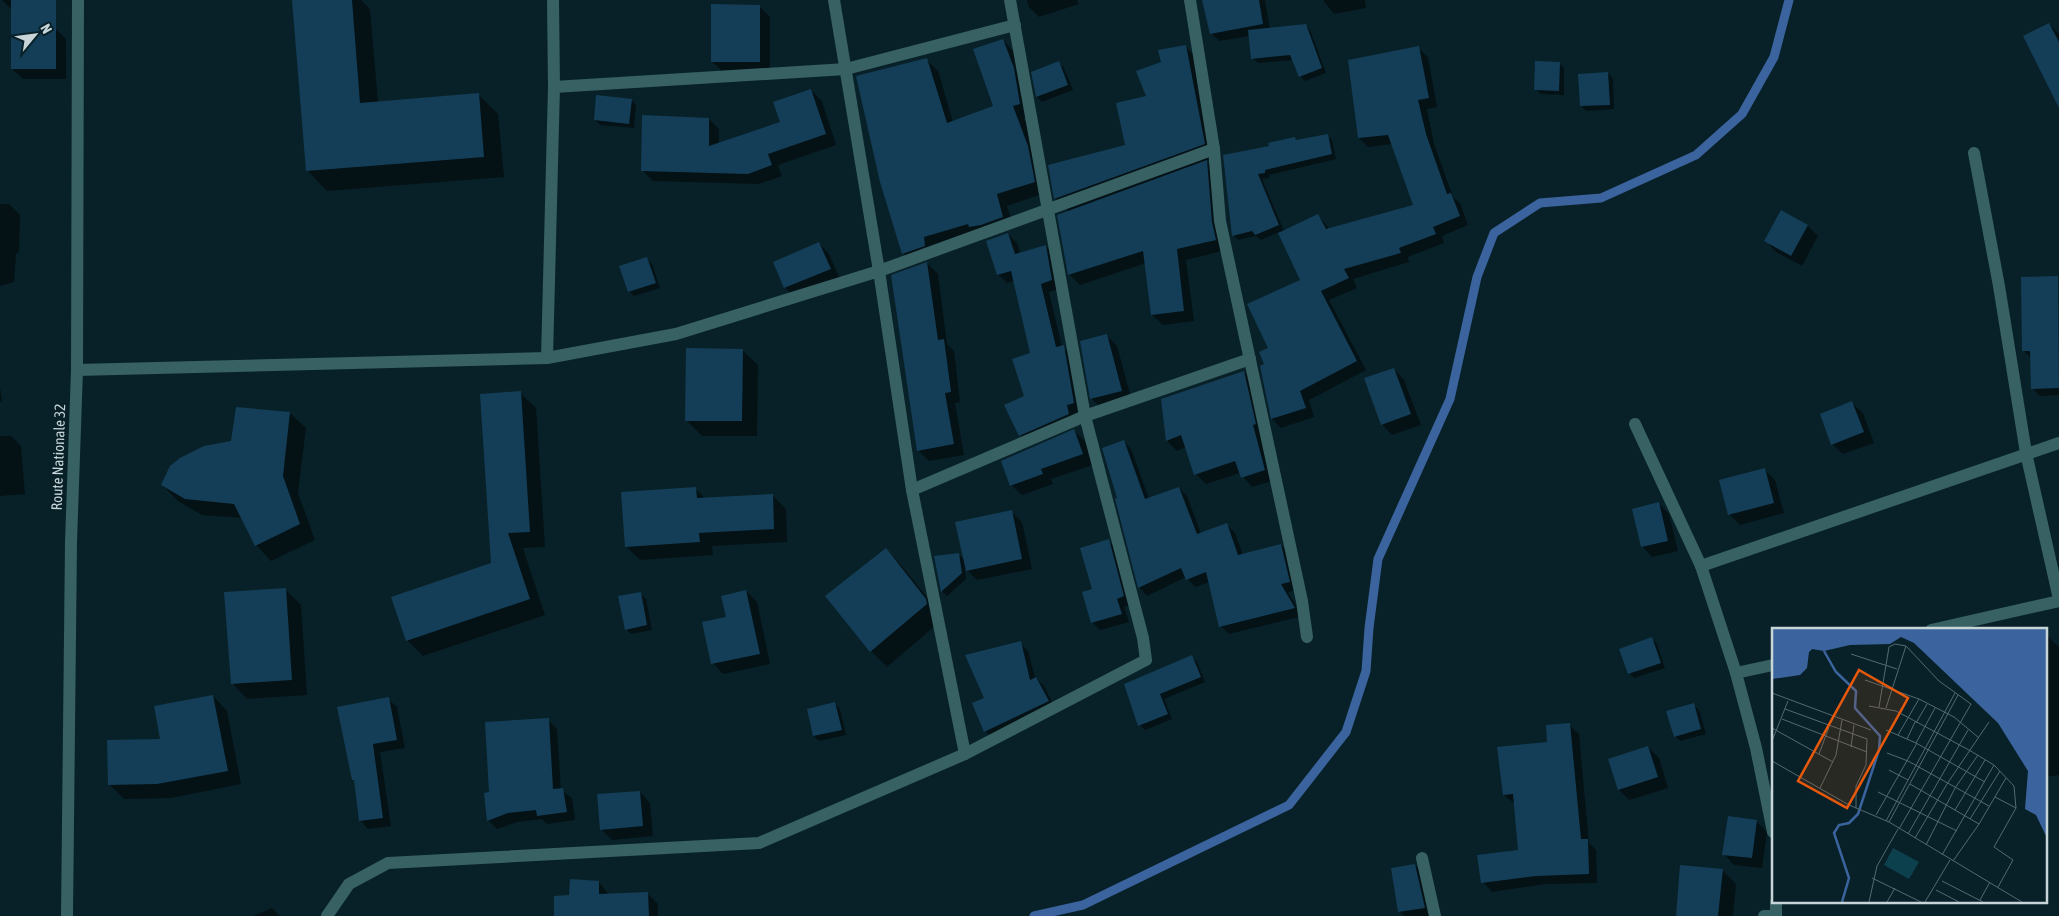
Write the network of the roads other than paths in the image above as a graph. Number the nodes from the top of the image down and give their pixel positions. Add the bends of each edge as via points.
1 (78, 0) edge
2 (554, 0) edge
3 (834, 0) edge
4 (1010, 0) edge
5 (1190, 0) edge
6 (1014, 25) junction
7 (846, 68) junction
8 (554, 87) junction
9 (1214, 149) junction
10 (1974, 153) dead end
11 (1049, 208) junction
12 (879, 271) junction
13 (547, 358) junction
14 (1250, 359) junction
15 (78, 370) junction
16 (1085, 416) junction
17 (1634, 424) dead end
18 (2059, 443) edge
19 (2026, 453) junction
20 (912, 490) junction
21 (1702, 566) junction
22 (2059, 600) edge
23 (1940, 628) edge
24 (1307, 637) dead end
25 (1772, 665) edge
26 (1736, 673) junction
27 (965, 754) junction
28 (1772, 827) edge
29 (1422, 858) dead end
30 (1776, 904) edge
31 (67, 916) edge
32 (327, 916) edge
33 (1435, 916) edge
34 (1764, 916) edge

1 - 15 street, Route Nationale 32
2 - 8 street
3 - 7 street
4 - 6 street
5 - 9 street
6 - 7 street
6 - 11 street
7 - 8 street
7 - 12 street
8 - 13 street
9 - 11 street
9 - 14 street via 1220,221
10 - 19 street
11 - 12 street
11 - 16 street
12 - 13 street via 676,334
12 - 20 street
13 - 15 street
14 - 16 street
14 - 24 street
15 - 31 street, Route Nationale 32 via 71,542
16 - 20 street
16 - 27 street via 1146,660
17 - 21 street
18 - 19 street
19 - 21 street
19 - 22 street
20 - 27 street
21 - 26 street
22 - 23 street
25 - 26 street
26 - 28 street
27 - 32 street via 759,843 388,863 349,884
29 - 33 street
30 - 34 street via 1776,916

